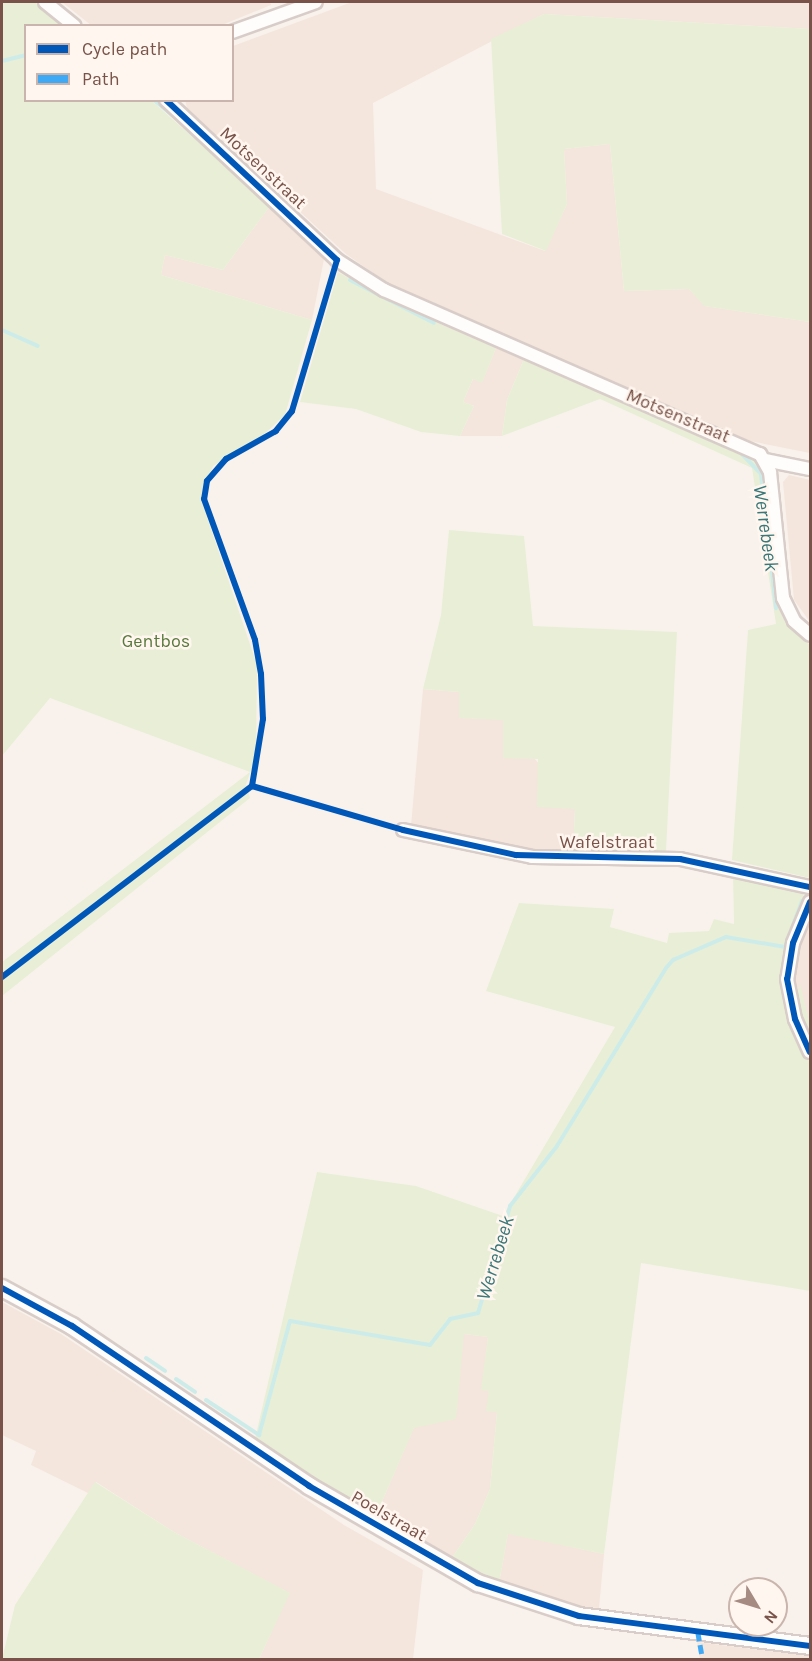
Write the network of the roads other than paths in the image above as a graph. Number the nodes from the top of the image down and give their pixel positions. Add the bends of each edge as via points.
1 (45, 2) edge
2 (316, 2) edge
3 (283, 7) edge
4 (72, 24) edge
5 (234, 31) edge
6 (169, 102) edge
7 (765, 460) junction
8 (810, 469) edge
9 (810, 635) edge
10 (403, 830) dead end
11 (810, 887) edge
12 (810, 902) edge
13 (810, 1052) edge
14 (2, 1288) edge
15 (810, 1646) edge

1 - 4 street
2 - 3 street
3 - 5 street
6 - 7 street, Motsenstraat via 337,260 375,284 748,445
7 - 8 street
7 - 9 street via 783,598 794,621
10 - 11 street, Wafelstraat via 532,857 680,859
12 - 13 street via 793,943 787,979 795,1019
14 - 15 street, Poelstraat via 72,1326 309,1486 478,1583 579,1616

